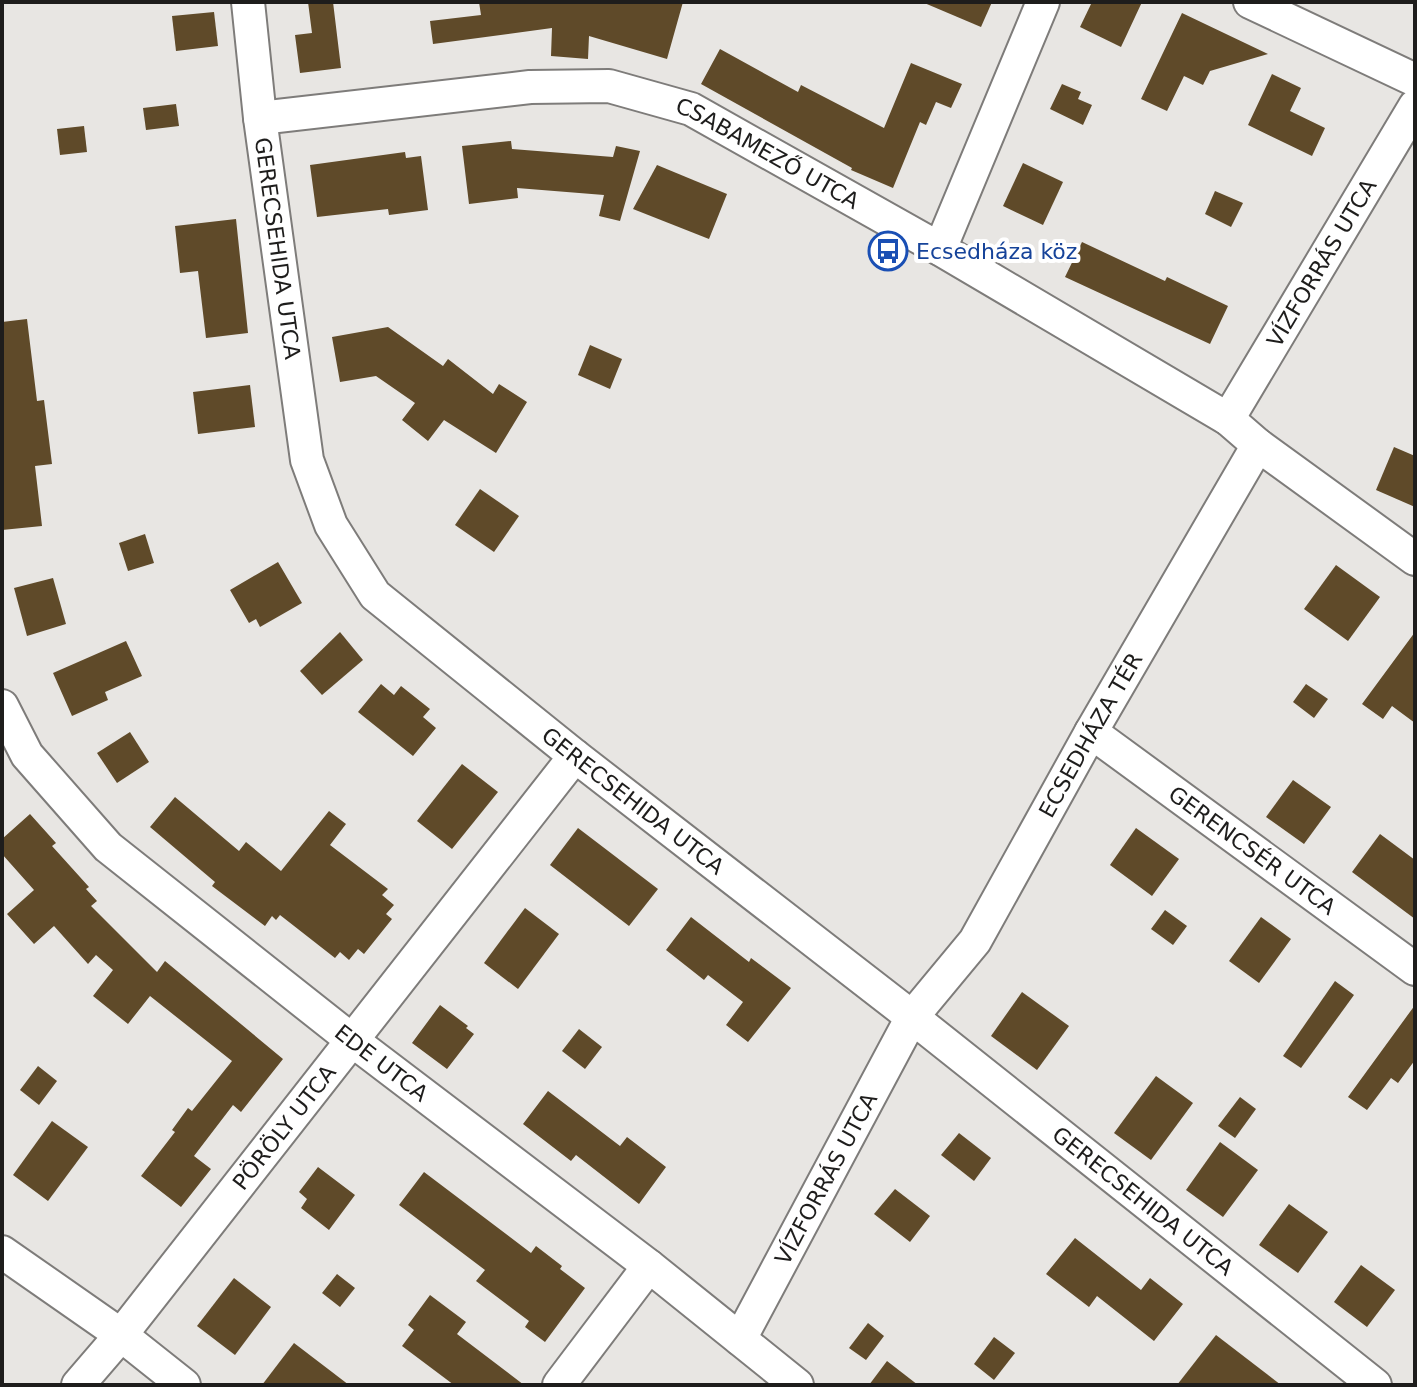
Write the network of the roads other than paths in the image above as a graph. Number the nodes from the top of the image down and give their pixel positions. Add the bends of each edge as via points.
1 (248, 2) edge
2 (1043, 2) edge
3 (1250, 2) edge
4 (1415, 80) edge
5 (1415, 106) edge
6 (260, 118) junction
7 (940, 249) junction
8 (1228, 419) junction
9 (1258, 445) junction
10 (1415, 559) edge
11 (2, 706) edge
12 (1091, 732) junction
13 (575, 756) junction
14 (1415, 969) edge
15 (912, 1017) junction
16 (353, 1041) junction
17 (2, 1252) edge
18 (649, 1266) junction
19 (121, 1335) junction
20 (740, 1339) junction
21 (78, 1385) edge
22 (184, 1385) edge
23 (559, 1385) edge
24 (797, 1385) edge
25 (1375, 1385) edge

1 - 6 street, GERECSEHIDA UTCA
2 - 7 street
3 - 4 street
5 - 8 street, VÍZFORRÁS UTCA
6 - 7 street, CSABAMEZŐ UTCA via 530,87 609,86 691,109
6 - 13 street, GERECSEHIDA UTCA via 307,460 331,525 375,595
7 - 8 street, CSABAMEZŐ UTCA
8 - 9 street, CSABAMEZŐ UTCA
9 - 10 street, CSABAMEZŐ UTCA
9 - 12 street, ECSEDHÁZA TÉR
11 - 16 street, EDE UTCA via 27,755 108,847
12 - 14 street, GERENCSÉR UTCA
12 - 15 street, ECSEDHÁZA TÉR via 975,941
13 - 15 street, GERECSEHIDA UTCA
13 - 16 street, PÖRÖLY UTCA
15 - 20 street, VÍZFORRÁS UTCA
15 - 25 street, GERECSEHIDA UTCA
16 - 18 street, EDE UTCA
16 - 19 street, PÖRÖLY UTCA
17 - 19 street
18 - 20 street, EDE UTCA
18 - 23 street
19 - 21 street, PÖRÖLY UTCA
19 - 22 street
20 - 24 street, EDE UTCA

